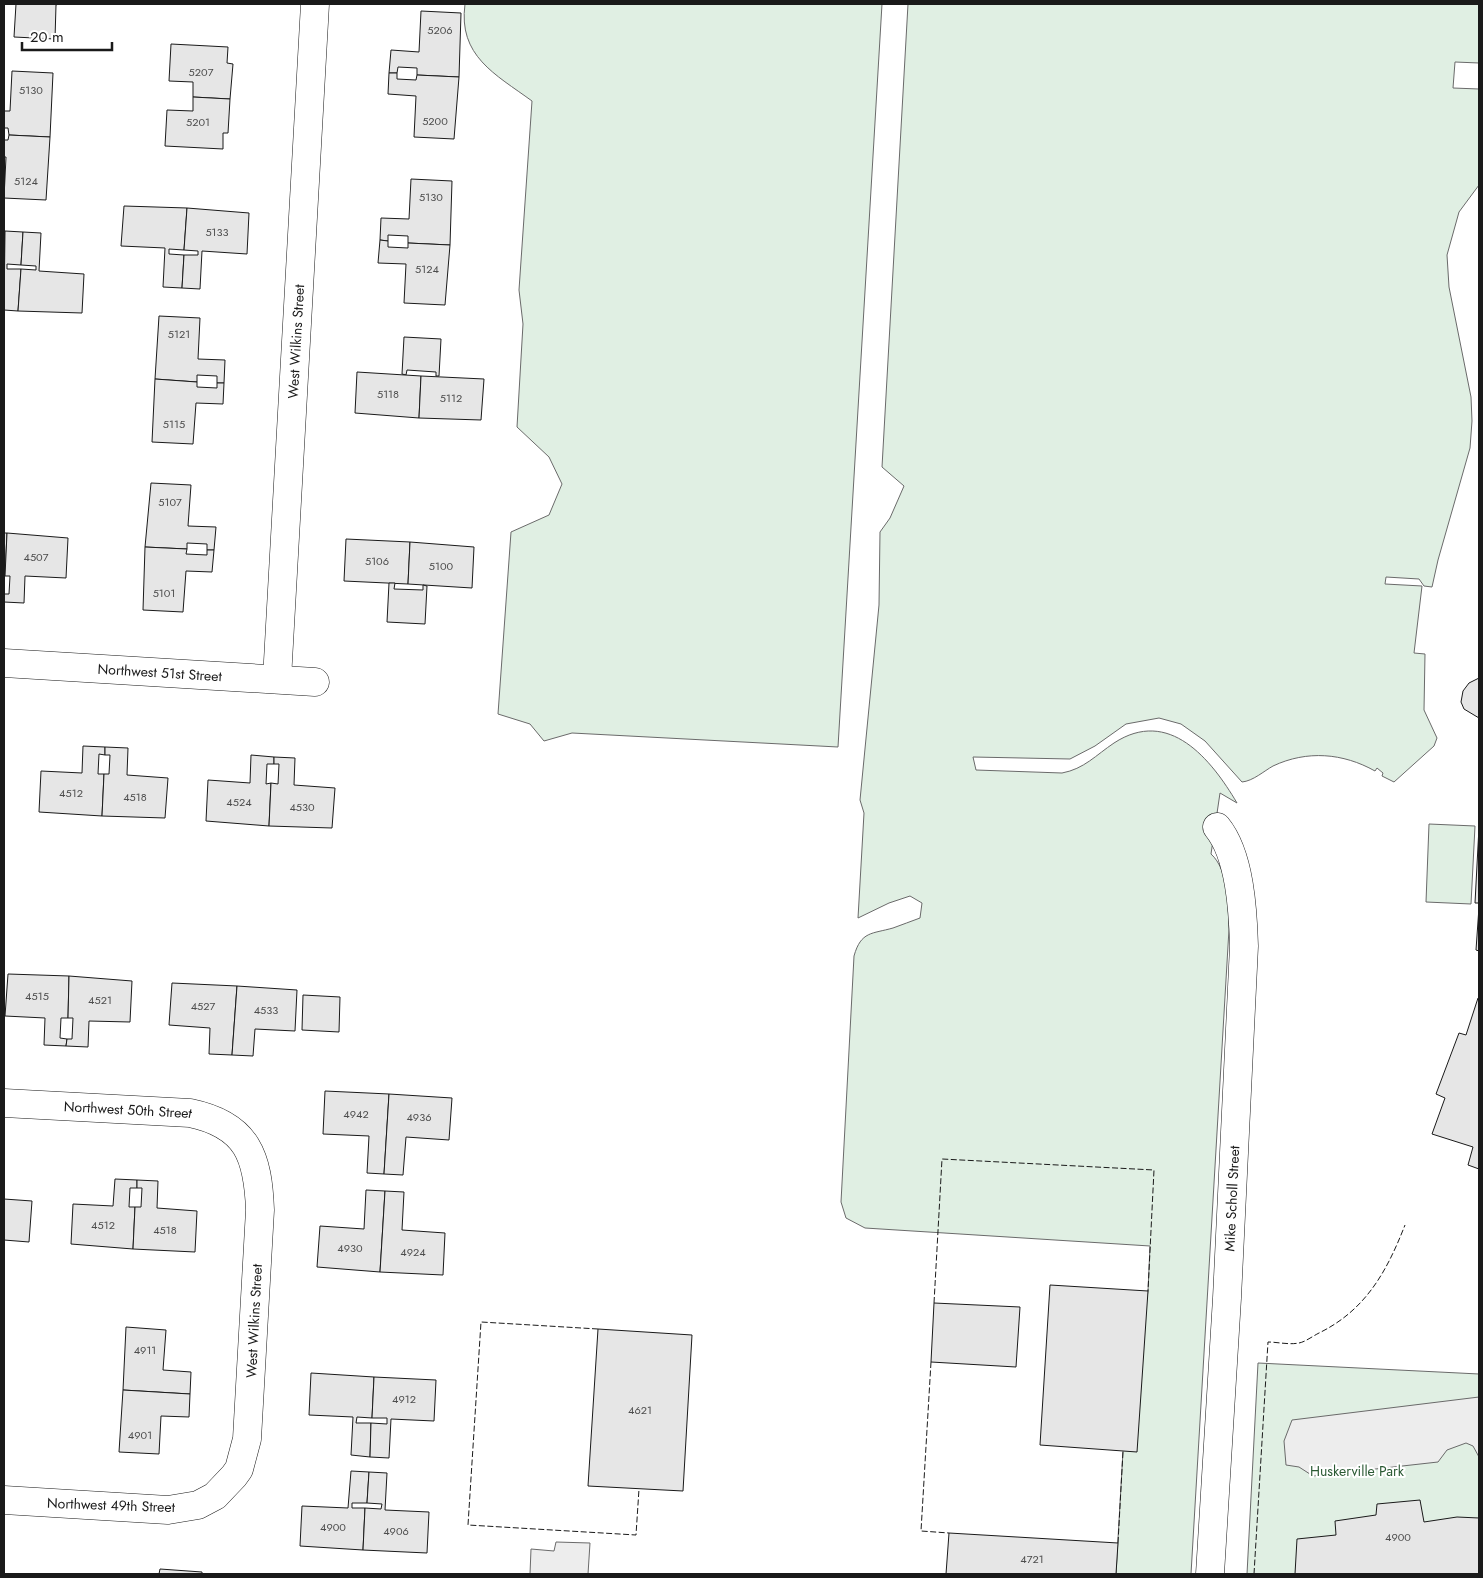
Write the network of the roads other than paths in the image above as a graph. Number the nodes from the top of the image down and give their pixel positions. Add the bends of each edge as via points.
1 (315, 4) edge
2 (4, 663) edge
3 (277, 679) junction
4 (315, 682) dead end
5 (1218, 827) dead end
6 (4, 1102) edge
7 (244, 1140) joint
8 (215, 1496) joint
9 (4, 1500) edge
10 (1210, 1574) edge

1 - 3 street, West Wilkins Street
2 - 3 street, Northwest 51st Street
3 - 4 street, Northwest 51st Street
5 - 10 street, Mike Scholl Street via 1224,834 1237,876 1243,907 1244,946
6 - 7 street, Northwest 50th Street via 190,1113 225,1124
7 - 8 street, West Wilkins Street via 258,1173 260,1210 247,1439 239,1469
8 - 9 street, Northwest 49th Street via 198,1505 168,1510

